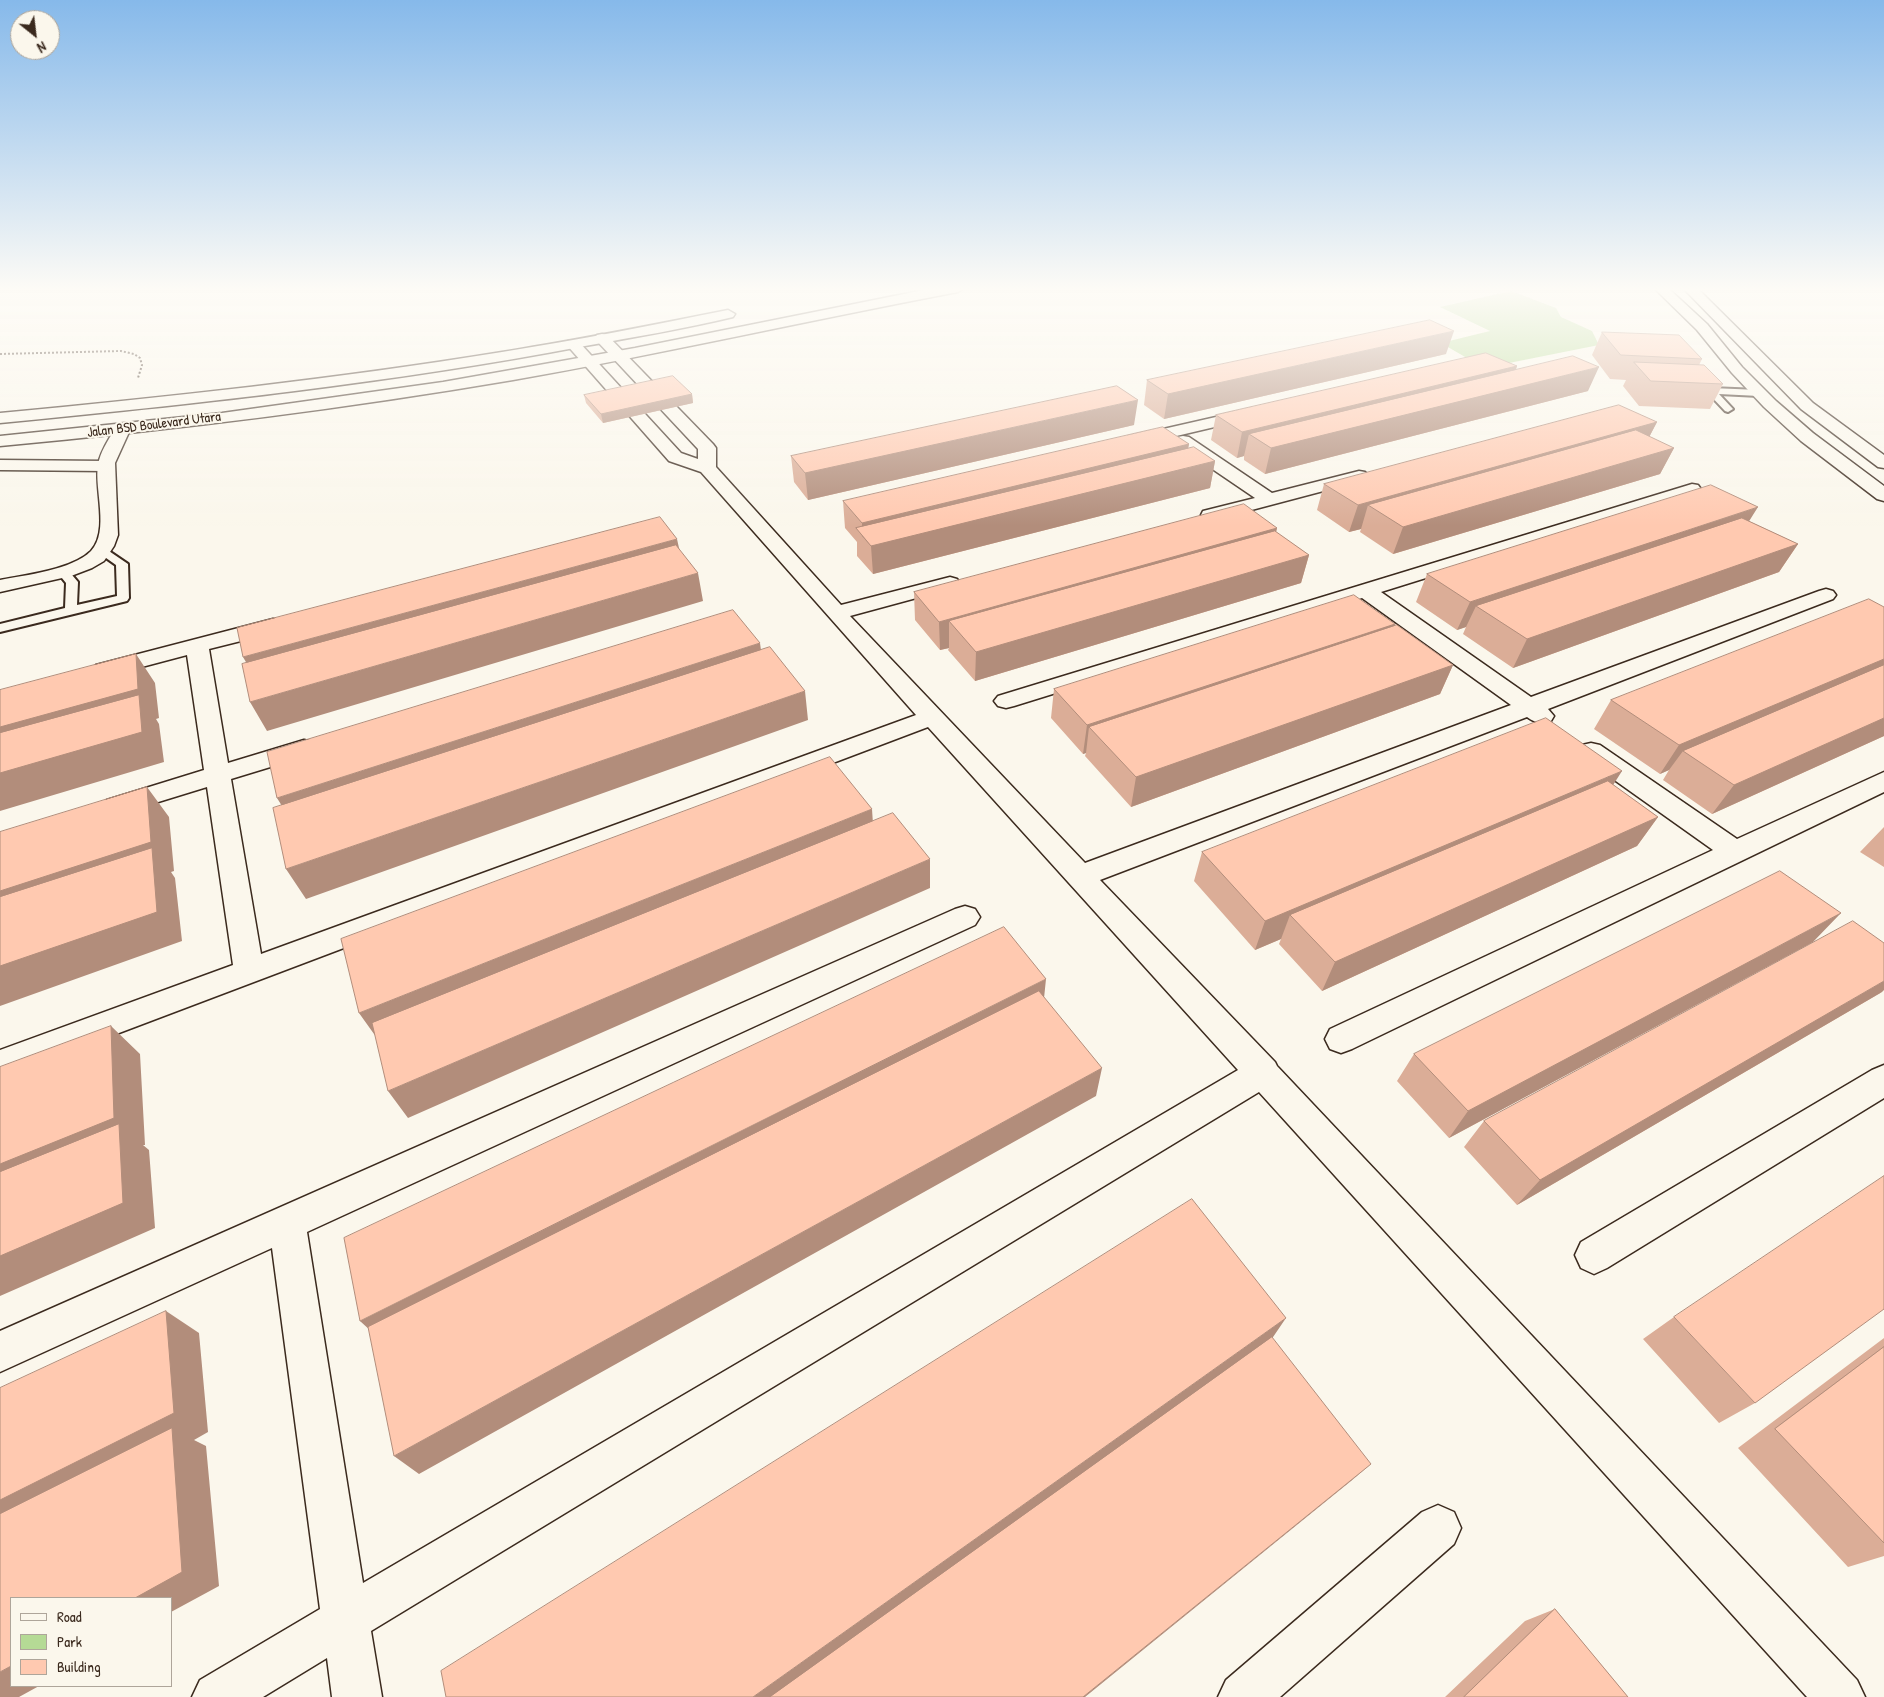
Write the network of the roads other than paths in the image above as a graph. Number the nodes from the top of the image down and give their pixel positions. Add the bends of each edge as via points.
1 (433, 367) edge
2 (550, 367) edge
3 (595, 367) edge
4 (630, 367) edge
5 (1735, 367) edge
6 (1769, 367) edge
7 (1759, 393) junction
8 (1728, 409) dead end
9 (1268, 410) edge
10 (0, 418) edge
11 (683, 423) junction
12 (122, 430) junction
13 (651, 430) junction
14 (1171, 432) junction
15 (0, 441) edge
16 (1114, 446) edge
17 (1884, 463) edge
18 (0, 465) edge
19 (105, 466) junction
20 (706, 468) junction
21 (1374, 472) edge
22 (1692, 489) edge
23 (1884, 495) edge
24 (1269, 500) junction
25 (1192, 520) edge
26 (103, 550) junction
27 (63, 572) junction
28 (970, 578) edge
29 (0, 586) edge
30 (1364, 590) junction
31 (1826, 595) dead end
32 (70, 611) junction
33 (836, 613) junction
34 (292, 621) edge
35 (0, 628) edge
36 (197, 646) junction
37 (84, 675) edge
38 (1006, 701) dead end
39 (1530, 707) junction
40 (933, 717) junction
41 (322, 742) edge
42 (217, 774) junction
43 (1884, 781) edge
44 (94, 812) edge
45 (1735, 852) junction
46 (1080, 876) junction
47 (965, 917) dead end
48 (249, 972) junction
49 (1341, 1040) dead end
50 (0, 1064) edge
51 (1263, 1072) junction
52 (1884, 1080) edge
53 (287, 1222) junction
54 (1594, 1254) dead end
55 (0, 1352) edge
56 (1438, 1528) dead end
57 (346, 1619) junction
58 (217, 1697) edge
59 (357, 1697) edge
60 (1243, 1697) edge
61 (1840, 1697) edge

1 - 10 street, Jalan BSD Boulevard Utara via 129,406
2 - 12 street, Jalan BSD Boulevard Utara via 321,404
3 - 13 street
4 - 11 street
5 - 7 street
6 - 17 street via 1807,406
7 - 8 lane via 1711,391
7 - 23 street via 1807,437
9 - 14 street
11 - 13 street
11 - 20 street via 707,448
12 - 15 street, Jalan BSD Boulevard Utara
12 - 19 street
13 - 20 street via 675,457
14 - 16 street
14 - 24 street
18 - 19 street
19 - 26 street via 110,533
20 - 33 street
21 - 24 street
22 - 30 street
24 - 25 street
26 - 27 street via 87,564
26 - 32 lane via 122,564 123,598
27 - 29 street
27 - 32 lane via 72,582
28 - 33 street
30 - 38 street
30 - 39 street
31 - 39 street
32 - 35 lane
33 - 40 street
34 - 36 street
36 - 37 street
36 - 42 street
39 - 45 street
39 - 46 street
40 - 46 street
40 - 48 street
41 - 42 street
42 - 44 street
42 - 48 street
43 - 45 street
45 - 49 street
46 - 51 street
47 - 53 street
48 - 50 street
51 - 57 street
51 - 61 street
52 - 54 street
53 - 55 street
53 - 57 street
56 - 60 street
57 - 58 street
57 - 59 street

